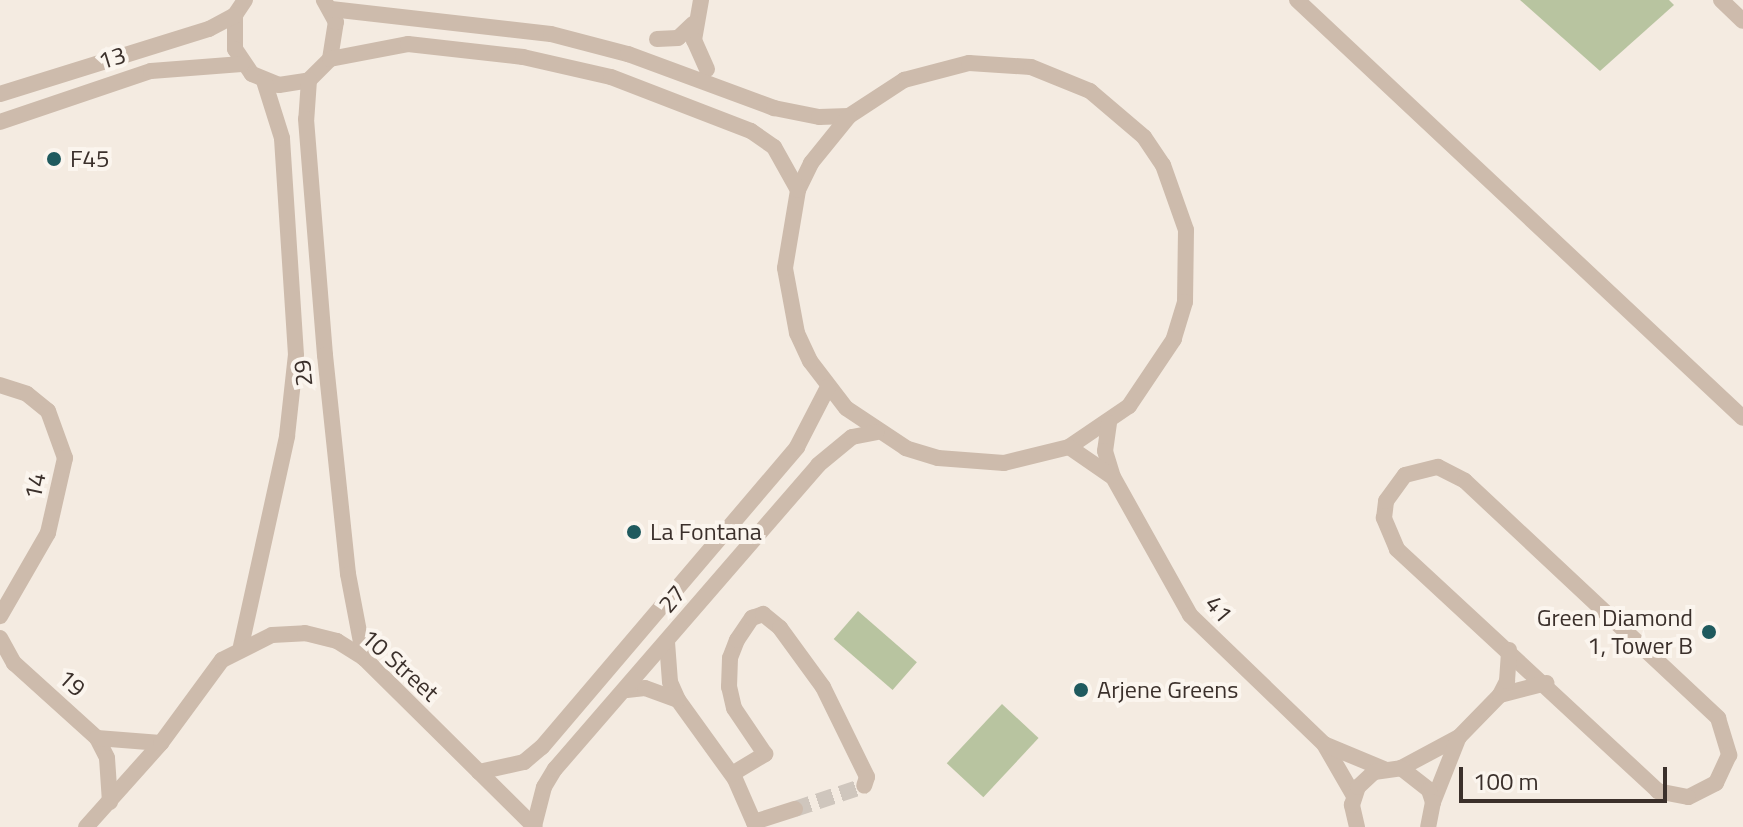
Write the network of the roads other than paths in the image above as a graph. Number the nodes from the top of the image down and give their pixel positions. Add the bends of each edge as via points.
1 (245, 0) edge
2 (701, 0) edge
3 (1297, 0) edge
4 (1721, 0) edge
5 (327, 5) edge
6 (235, 15) junction
7 (1743, 21) edge
8 (693, 24) junction
9 (657, 39) dead end
10 (330, 59) junction
11 (242, 64) junction
12 (707, 69) dead end
13 (309, 80) junction
14 (264, 81) junction
15 (0, 94) edge
16 (849, 116) junction
17 (0, 122) edge
18 (798, 190) junction
19 (0, 385) edge
20 (828, 387) junction
21 (1743, 418) edge
22 (1109, 423) junction
23 (877, 432) junction
24 (1069, 447) junction
25 (1113, 477) junction
26 (0, 616) edge
27 (0, 638) edge
28 (667, 642) junction
29 (241, 646) junction
30 (1509, 650) junction
31 (364, 658) junction
32 (7, 661) edge
33 (1546, 683) junction
34 (627, 690) junction
35 (1500, 695) junction
36 (678, 700) junction
37 (1459, 737) junction
38 (97, 738) junction
39 (161, 743) junction
40 (1324, 744) junction
41 (1392, 768) junction
42 (479, 772) junction
43 (732, 774) junction
44 (864, 786) dead end
45 (1354, 796) junction
46 (110, 802) junction
47 (795, 809) tunnel mouth
48 (1432, 818) edge
49 (1353, 823) edge
50 (755, 825) edge
51 (535, 826) edge
52 (86, 827) edge

1 - 6 street
2 - 8 street
3 - 21 street
4 - 7 street
5 - 10 street via 337,35
5 - 16 street via 551,34 628,54 795,114
6 - 11 street via 235,49
6 - 15 street, 13 via 209,29
8 - 9 street via 678,38
8 - 12 street via 698,55
10 - 13 street
10 - 18 street via 408,44 523,57 611,77 751,131 774,147
11 - 14 street
11 - 17 street, 13 via 151,71
13 - 14 street via 279,85
13 - 31 street, 29 via 306,119 325,355 348,574
14 - 29 street, 29 via 282,138 296,355 287,436
16 - 18 street via 811,163
16 - 22 street via 904,80 936,69 1000,63 1062,77 1090,91 1144,137 1168,176 1186,230 1185,302 1162,363
18 - 20 street via 786,242 788,301 797,333
19 - 26 street, 14 via 27,394 48,411 65,458 48,533
20 - 23 street
20 - 42 street, 27 via 797,447 542,747 524,762
22 - 24 street
22 - 25 street, 41 via 1105,451
23 - 24 street via 938,458 971,464 1037,458
23 - 28 street, 27 via 833,448
24 - 25 street, 41
25 - 40 street, 41 via 1190,615
27 - 32 street, 19
28 - 34 street, 27
28 - 36 street via 670,682
29 - 31 street, 10 Street via 272,635 305,633 337,641
29 - 39 street, 10 Street via 206,677
30 - 33 street
30 - 33 street via 1387,534 1386,501 1405,475 1438,467 1465,481 1718,718 1728,739 1725,770 1703,792 1673,796 1658,791
30 - 35 street via 1507,681
31 - 42 street, 10 Street
32 - 38 street, 19
33 - 35 street
34 - 36 street via 645,688
34 - 51 street, 27 via 555,769 537,806
35 - 37 street
36 - 43 street
37 - 41 street
37 - 48 street
38 - 39 street
38 - 46 street, 19 via 110,769
39 - 46 street, 10 Street
40 - 41 street
40 - 45 street
41 - 45 street via 1365,779
41 - 48 street via 1422,780
42 - 51 street, 10 Street
43 - 44 street via 765,754 734,708 729,687 737,640 752,618 763,614 780,628 823,687 867,777
43 - 50 street
45 - 49 street
46 - 52 street, 10 Street
47 - 50 street

